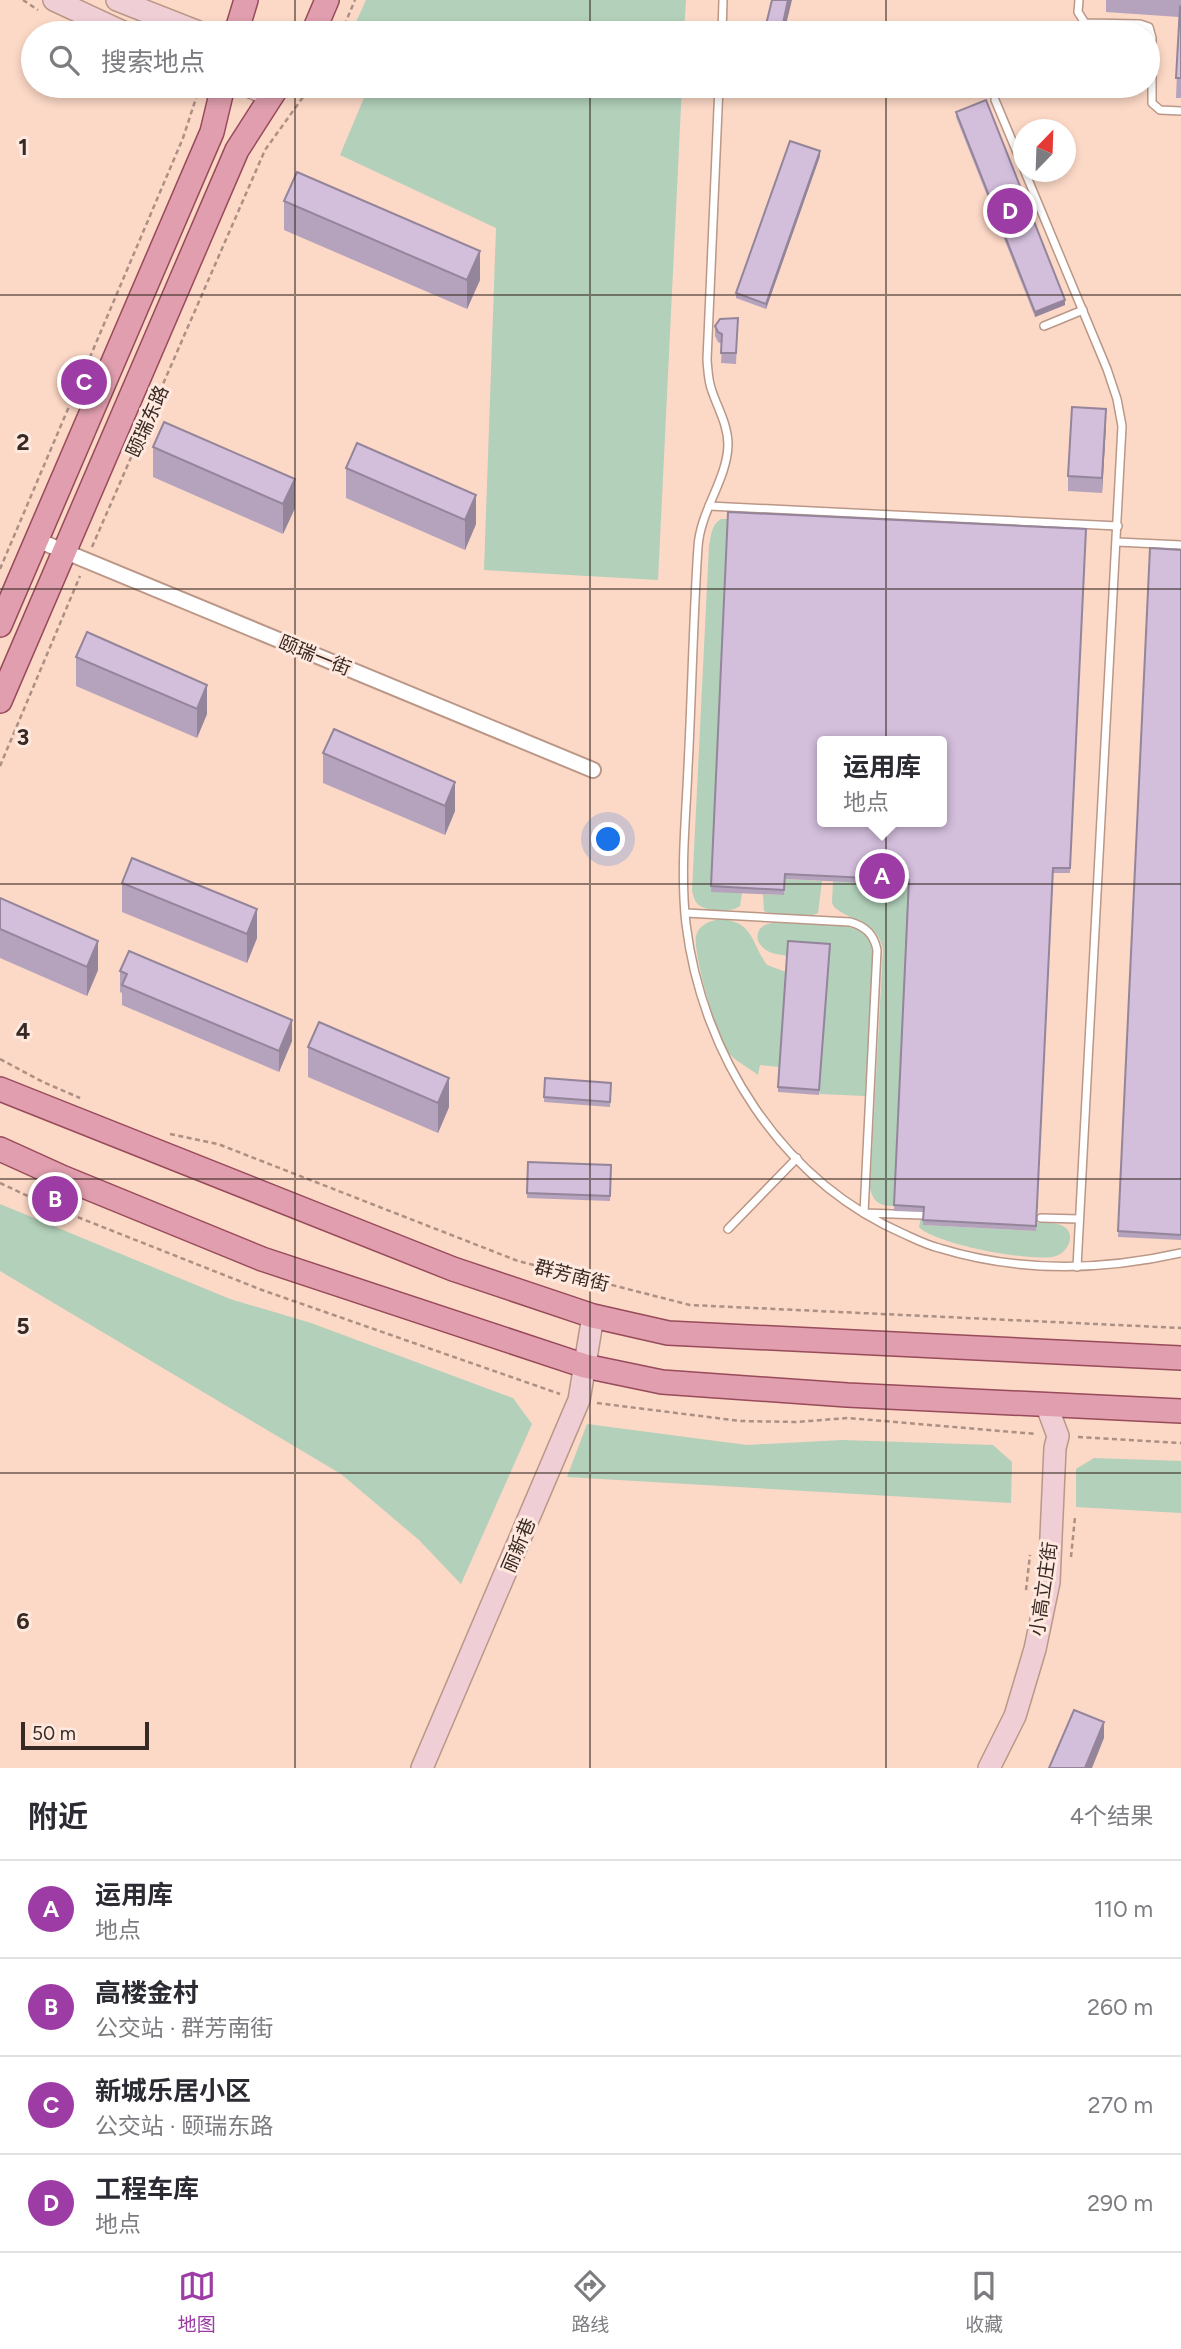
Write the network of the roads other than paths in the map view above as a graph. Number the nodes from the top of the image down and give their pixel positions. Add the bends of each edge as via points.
1 (54, 0) edge
2 (117, 0) edge
3 (246, 0) edge
4 (327, 0) edge
5 (723, 0) edge
6 (1079, 0) edge
7 (99, 21) edge
8 (170, 21) edge
9 (240, 21) edge
10 (318, 21) edge
11 (722, 21) edge
12 (1085, 21) edge
13 (220, 98) edge
14 (270, 98) edge
15 (718, 98) edge
16 (1153, 98) edge
17 (995, 100) dead end
18 (1181, 111) edge
19 (1013, 143) edge
20 (1029, 182) edge
21 (1083, 310) junction
22 (1044, 326) dead end
23 (709, 506) junction
24 (1118, 526) junction
25 (37, 540) junction
26 (1117, 542) junction
27 (1181, 545) edge
28 (63, 551) junction
29 (0, 625) edge
30 (0, 701) edge
31 (593, 770) dead end
32 (686, 914) junction
33 (0, 1089) edge
34 (0, 1149) edge
35 (797, 1158) junction
36 (864, 1213) junction
37 (922, 1214) edge
38 (1041, 1219) dead end
39 (1080, 1219) junction
40 (728, 1228) dead end
41 (1181, 1253) edge
42 (1077, 1267) junction
43 (593, 1317) junction
44 (1181, 1358) edge
45 (584, 1366) junction
46 (1046, 1404) junction
47 (1181, 1411) edge
48 (422, 1768) edge
49 (989, 1768) edge

1 - 7 street
2 - 8 street
3 - 9 main road
4 - 10 main road
5 - 11 lane
6 - 12 lane via 1078,12
13 - 25 main road via 212,132
14 - 28 main road, 颐瑞东路 via 237,150
15 - 23 lane via 707,360 728,445
16 - 18 lane via 1160,110
17 - 19 lane
20 - 21 lane
21 - 22 lane
21 - 24 lane via 1121,413
23 - 24 lane
23 - 32 lane via 698,551 684,863
24 - 26 lane
25 - 28 street, 颐瑞一街
25 - 29 main road
26 - 27 lane
26 - 39 lane
28 - 30 main road, 颐瑞东路
28 - 31 street, 颐瑞一街
32 - 35 lane via 697,982 717,1040 745,1094
32 - 36 lane via 850,922 874,937
33 - 43 main road, 群芳南街 via 453,1269
34 - 45 main road via 262,1259
35 - 36 lane via 825,1186
35 - 40 lane
36 - 37 lane
36 - 42 lane via 937,1248 1003,1264
38 - 39 lane
39 - 42 lane
41 - 42 lane via 1148,1261
43 - 44 main road, 群芳南街 via 668,1332
43 - 45 street, 丽新巷
45 - 46 main road via 662,1382
45 - 48 street, 丽新巷 via 575,1412
46 - 47 main road
46 - 49 street, 小高立庄街 via 1058,1436 1049,1582 1014,1716

